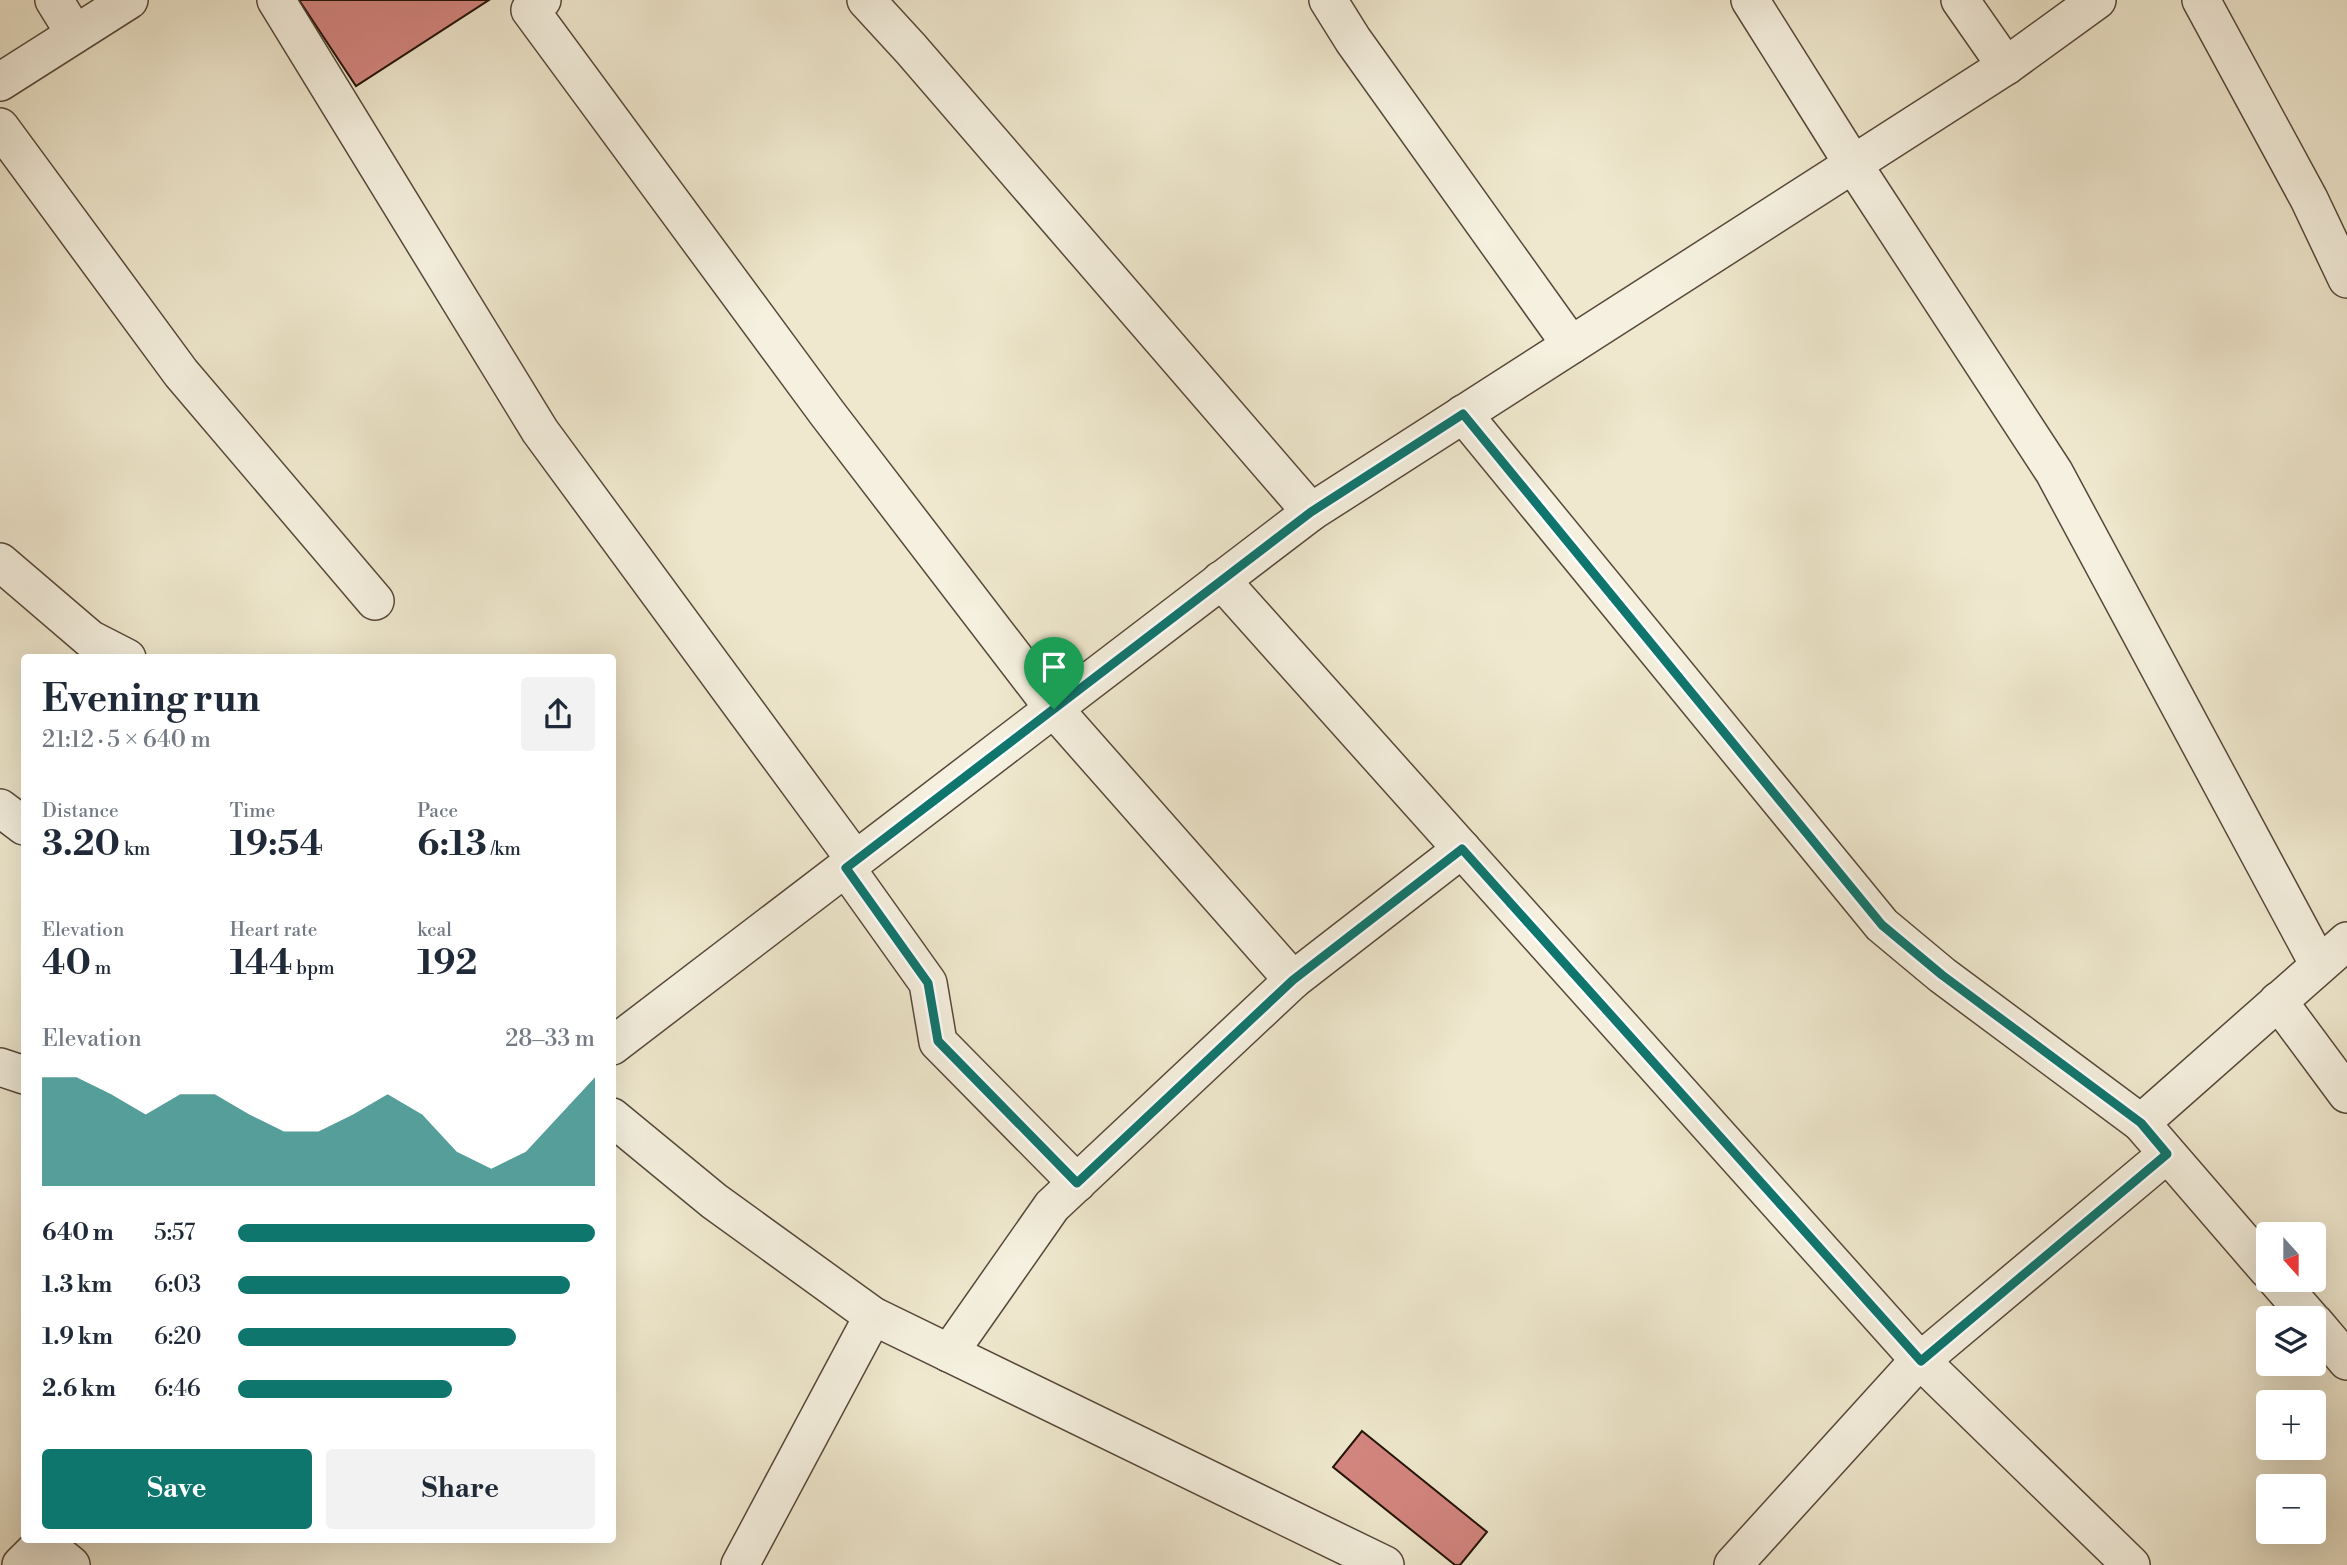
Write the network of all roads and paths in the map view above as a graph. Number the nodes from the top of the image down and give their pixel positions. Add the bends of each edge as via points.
1 (54, 0) edge
2 (129, 0) edge
3 (276, 0) edge
4 (542, 0) edge
5 (866, 0) edge
6 (1328, 0) edge
7 (1750, 0) edge
8 (1960, 0) edge
9 (2097, 0) edge
10 (2201, 0) edge
11 (75, 34) junction
12 (2006, 66) junction
13 (0, 82) edge
14 (0, 127) edge
15 (1853, 164) junction
16 (2347, 279) edge
17 (1571, 345) junction
18 (1463, 414) junction
19 (1311, 512) junction
20 (2, 567) edge
21 (1221, 580) junction
22 (374, 601) dead end
23 (119, 654) edge
24 (1054, 709) junction
25 (0, 808) edge
26 (21, 824) edge
27 (1462, 849) junction
28 (851, 864) junction
29 (2347, 941) edge
30 (2319, 965) junction
31 (1293, 980) junction
32 (2278, 1001) junction
33 (616, 1040) edge
34 (0, 1067) edge
35 (21, 1074) edge
36 (2347, 1094) edge
37 (616, 1120) edge
38 (2141, 1123) junction
39 (2167, 1154) junction
40 (1077, 1183) junction
41 (2256, 1256) edge
42 (2287, 1292) edge
43 (2300, 1306) edge
44 (873, 1316) junction
45 (2326, 1336) edge
46 (949, 1353) junction
47 (1921, 1361) junction
48 (2347, 1361) edge
49 (740, 1565) edge
50 (1385, 1565) edge
51 (1733, 1565) edge
52 (2131, 1565) edge

1 - 11 street
2 - 11 street
3 - 28 street via 540,431
4 - 24 street via 530,10 827,413
5 - 19 street
6 - 17 street
7 - 15 street
8 - 12 street
9 - 12 street
10 - 16 street
11 - 13 street
12 - 15 street
14 - 22 street via 181,373
15 - 17 street
15 - 30 street via 2054,472
17 - 18 street
18 - 19 street
18 - 38 street via 1882,925
19 - 21 street
20 - 23 street via 90,639
21 - 24 street
21 - 27 street
24 - 28 street
24 - 31 street
25 - 26 street
27 - 31 street
27 - 47 street
28 - 33 street
28 - 40 street via 928,983 938,1041
29 - 30 street
30 - 32 street
31 - 40 street
32 - 36 street
32 - 38 street
34 - 35 street
37 - 44 street via 714,1201
38 - 39 street
39 - 41 street
39 - 47 street
40 - 46 street via 1052,1206
42 - 43 street
44 - 46 street
44 - 49 street
45 - 48 street
46 - 50 street
47 - 51 street
47 - 52 street

